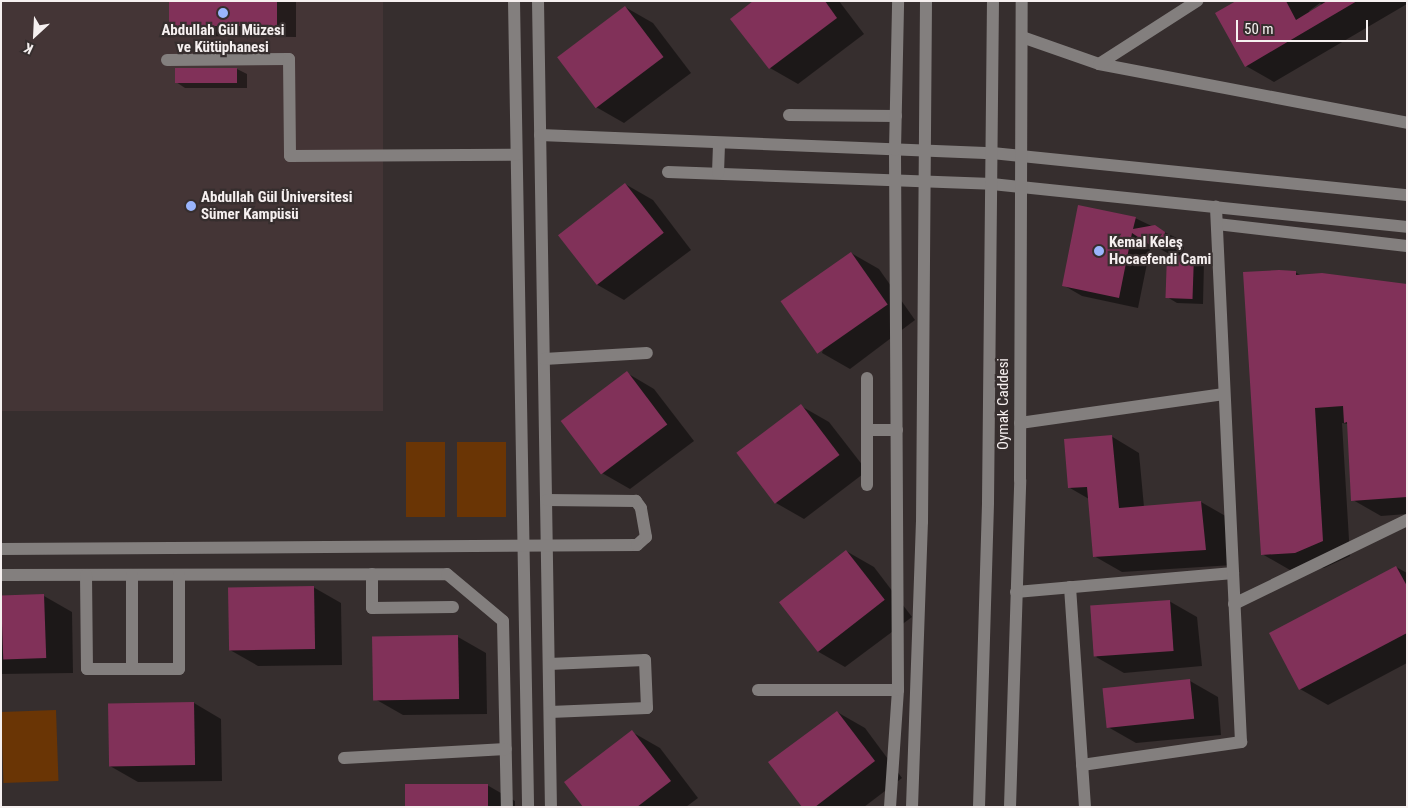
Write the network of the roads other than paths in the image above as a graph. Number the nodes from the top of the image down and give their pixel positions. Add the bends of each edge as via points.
1 (514, 1) edge
2 (538, 1) edge
3 (898, 1) edge
4 (926, 1) edge
5 (993, 1) edge
6 (1022, 1) edge
7 (1196, 1) edge
8 (1022, 37) junction
9 (167, 60) dead end
10 (1098, 64) junction
11 (789, 115) dead end
12 (896, 116) junction
13 (1407, 123) edge
14 (540, 135) junction
15 (719, 144) junction
16 (896, 150) junction
17 (926, 151) junction
18 (992, 153) junction
19 (516, 155) junction
20 (1021, 156) junction
21 (668, 172) dead end
22 (718, 173) junction
23 (896, 179) junction
24 (926, 180) junction
25 (992, 184) junction
26 (1021, 187) junction
27 (1407, 195) edge
28 (1216, 207) junction
29 (1217, 224) junction
30 (1407, 227) edge
31 (1407, 246) edge
32 (647, 354) dead end
33 (544, 359) junction
34 (868, 378) dead end
35 (1224, 394) junction
36 (1020, 423) junction
37 (867, 430) junction
38 (897, 430) junction
39 (867, 485) dead end
40 (547, 500) junction
41 (1407, 520) edge
42 (523, 546) junction
43 (548, 547) junction
44 (1, 549) edge
45 (1233, 573) junction
46 (372, 574) junction
47 (1, 575) edge
48 (86, 575) junction
49 (132, 575) junction
50 (179, 575) junction
51 (1070, 588) junction
52 (1016, 592) junction
53 (1234, 604) junction
54 (452, 607) dead end
55 (549, 664) junction
56 (132, 669) junction
57 (758, 690) dead end
58 (898, 690) junction
59 (550, 712) junction
60 (506, 749) junction
61 (344, 758) dead end
62 (1082, 766) junction
63 (507, 807) edge
64 (528, 807) edge
65 (551, 807) edge
66 (890, 807) edge
67 (912, 807) edge
68 (979, 807) edge
69 (1010, 807) edge
70 (1085, 807) edge

1 - 19 street
2 - 14 street
3 - 12 street
4 - 17 street
5 - 18 street, Oymak Caddesi
6 - 8 street, Oymak Caddesi
7 - 10 street
8 - 10 street
8 - 20 street, Oymak Caddesi
9 - 19 street via 289,59 290,156
10 - 13 street
11 - 12 street
12 - 16 street
14 - 15 street
14 - 33 street
15 - 16 street
15 - 22 street
16 - 17 street
16 - 23 street
17 - 18 street
17 - 24 street
18 - 20 street
18 - 25 street, Oymak Caddesi
19 - 42 street
20 - 26 street, Oymak Caddesi
20 - 27 street
21 - 22 street
22 - 23 street
23 - 24 street
23 - 38 street
24 - 25 street
24 - 67 street via 922,522
25 - 26 street
25 - 68 street, Oymak Caddesi
26 - 28 street
26 - 36 street, Oymak Caddesi
28 - 29 street
28 - 30 street
29 - 31 street
29 - 35 street
32 - 33 street
33 - 40 street
34 - 37 street
35 - 36 street
35 - 45 street
36 - 52 street, Oymak Caddesi
37 - 38 street
37 - 39 street
38 - 58 street
40 - 43 street
40 - 43 street via 636,501 641,508 646,536 637,545
41 - 53 street
42 - 43 street
42 - 44 street
42 - 64 street
43 - 55 street
45 - 51 street
45 - 53 street
46 - 50 street
46 - 54 street via 372,608
46 - 60 street via 447,574 503,621
47 - 48 street
48 - 49 street
48 - 56 street via 87,669
49 - 50 street
49 - 56 street
50 - 56 street via 179,669
51 - 52 street
51 - 62 street
52 - 69 street, Oymak Caddesi
53 - 62 street via 1241,742
55 - 59 street
55 - 59 street via 645,660 647,708
57 - 58 street
58 - 66 street
59 - 65 street
60 - 61 street
60 - 63 street
62 - 70 street

